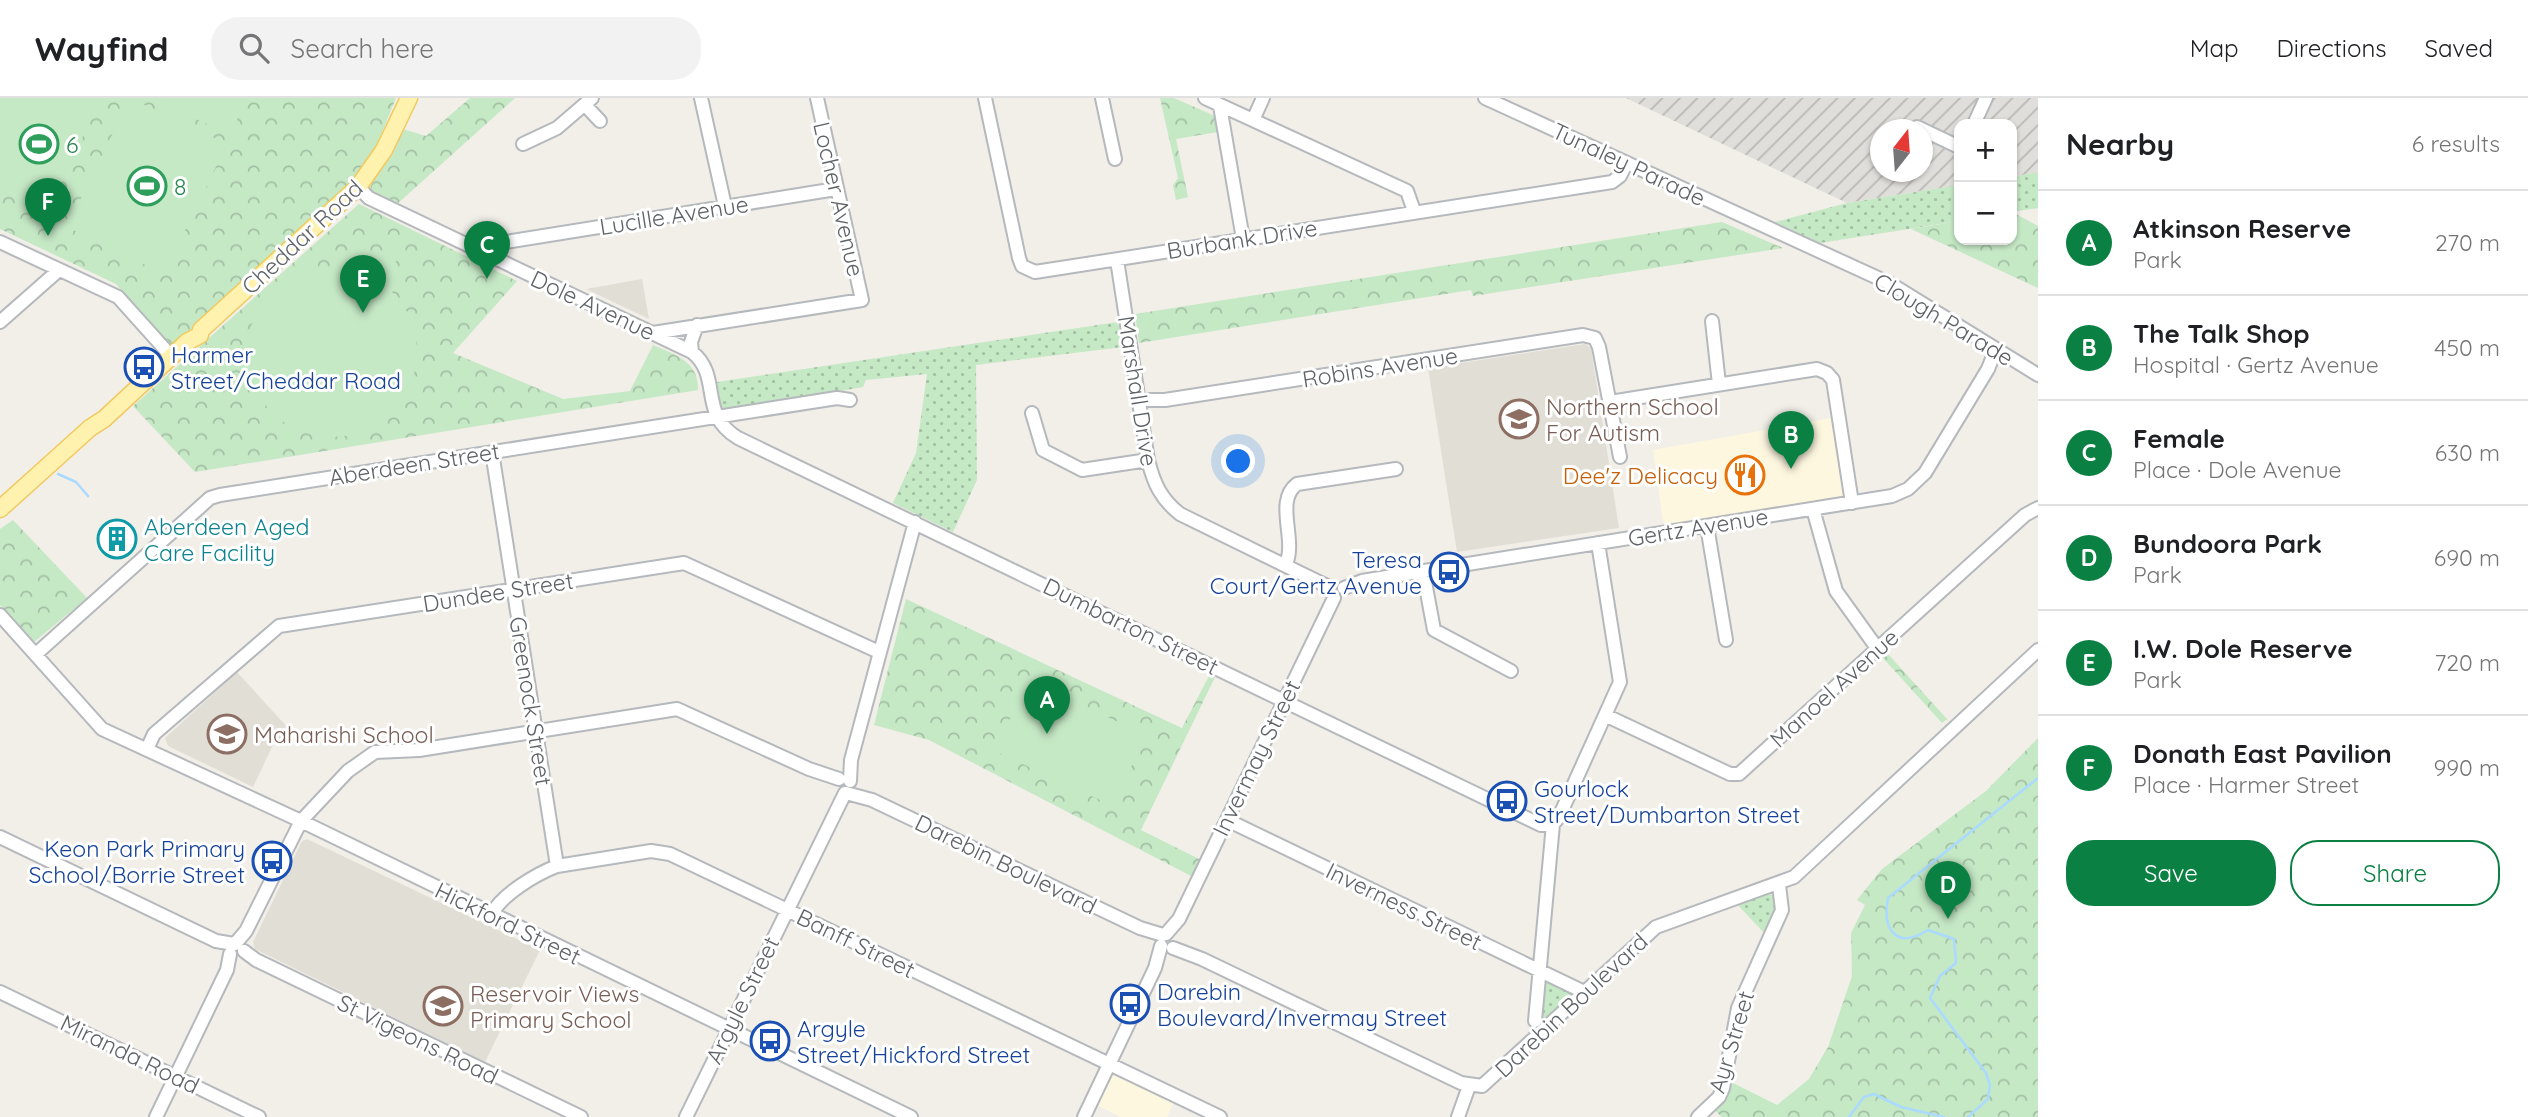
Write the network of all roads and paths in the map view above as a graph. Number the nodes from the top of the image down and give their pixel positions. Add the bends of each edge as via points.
1 (409, 98) edge
2 (701, 98) edge
3 (817, 98) edge
4 (985, 98) edge
5 (1102, 98) edge
6 (1205, 98) edge
7 (1263, 98) edge
8 (1485, 98) edge
9 (1986, 98) edge
10 (588, 102) edge
11 (1220, 106) junction
12 (1976, 119) edge
13 (1253, 120) junction
14 (600, 121) dead end
15 (1933, 135) edge
16 (523, 144) dead end
17 (1954, 145) edge
18 (1115, 159) dead end
19 (1626, 164) junction
20 (358, 187) junction
21 (836, 189) junction
22 (724, 206) junction
23 (1414, 211) junction
24 (1772, 232) joint
25 (1243, 239) junction
26 (0, 242) edge
27 (512, 242) junction
28 (474, 247) junction
29 (1117, 260) junction
30 (510, 265) junction
31 (59, 270) junction
32 (1712, 321) dead end
33 (0, 322) edge
34 (697, 325) junction
35 (653, 333) junction
36 (1999, 351) junction
37 (692, 352) junction
38 (171, 356) junction
39 (2038, 375) edge
40 (1719, 384) junction
41 (850, 400) dead end
42 (1610, 402) junction
43 (1139, 404) junction
44 (1032, 412) dead end
45 (715, 416) junction
46 (492, 452) junction
47 (1620, 457) dead end
48 (1148, 460) junction
49 (1396, 469) dead end
50 (1852, 503) junction
51 (2038, 508) edge
52 (0, 509) edge
53 (1813, 509) junction
54 (915, 522) junction
55 (1707, 526) junction
56 (1598, 543) junction
57 (1286, 564) junction
58 (1423, 571) junction
59 (513, 589) junction
60 (1336, 591) junction
61 (0, 615) edge
62 (1726, 640) dead end
63 (1877, 648) junction
64 (2038, 650) edge
65 (879, 652) junction
66 (36, 654) junction
67 (1511, 671) dead end
68 (1284, 699) junction
69 (1607, 716) junction
70 (537, 732) junction
71 (146, 748) junction
72 (843, 786) junction
73 (1227, 820) junction
74 (301, 821) junction
75 (1552, 824) junction
76 (0, 836) edge
77 (557, 866) junction
78 (1779, 885) junction
79 (787, 909) junction
80 (492, 914) junction
81 (1168, 942) junction
82 (236, 951) junction
83 (1540, 971) junction
84 (1582, 991) junction
85 (0, 992) edge
86 (1535, 1021) dead end
87 (727, 1029) junction
88 (1109, 1064) junction
89 (176, 1076) junction
90 (1473, 1087) junction
91 (1460, 1114) edge
92 (156, 1117) edge
93 (260, 1117) edge
94 (580, 1117) edge
95 (686, 1117) edge
96 (911, 1117) edge
97 (1084, 1117) edge
98 (1220, 1117) edge
99 (1698, 1117) edge

1 - 20 main road, Cheddar Road via 384,150
2 - 22 street
3 - 21 street, Locher Avenue
4 - 29 street, Burbank Drive via 1022,266 1035,272
5 - 18 street
6 - 11 street
7 - 13 street
8 - 19 street, Tunaley Parade
9 - 12 street
10 - 14 street
10 - 16 street via 557,128
11 - 13 street
11 - 25 street
13 - 23 street via 1407,191
15 - 17 street
19 - 23 street, Burbank Drive via 1612,182
19 - 24 street, Tunaley Parade
20 - 28 street, Dole Avenue via 369,198
20 - 38 main road, Cheddar Road via 200,335
21 - 22 street, Lucille Avenue
21 - 34 street, Locher Avenue via 862,300
22 - 27 street, Lucille Avenue
23 - 25 street, Burbank Drive
24 - 36 street, Clough Parade via 1891,284
25 - 29 street, Burbank Drive
26 - 31 street
27 - 28 street, Lucille Avenue
27 - 30 street
28 - 30 street, Dole Avenue
29 - 43 street, Marshall Drive
30 - 35 street, Dole Avenue
31 - 33 street
31 - 38 street via 118,297
32 - 40 street
34 - 35 street, Locher Avenue
34 - 37 street
35 - 37 street, Dole Avenue
36 - 39 street, Clough Parade
36 - 50 street, Gertz Avenue via 1917,482 1892,496
37 - 45 street via 707,374
38 - 52 main road, Cheddar Road
40 - 42 street
40 - 50 street via 1818,369 1827,373 1833,380
41 - 45 street, Aberdeen Street via 837,398
42 - 43 street, Robins Avenue via 1595,338 1583,335
42 - 47 street
43 - 48 street, Marshall Drive
44 - 48 street via 1043,450 1082,470
45 - 46 street, Aberdeen Street
45 - 54 street, Dumbarton Street via 738,438
46 - 59 street, Greenock Street
46 - 66 street, Aberdeen Street via 210,498
48 - 57 street, Marshall Drive via 1153,482 1165,502
49 - 57 street via 1297,484 1288,490 1285,499 1292,552
50 - 53 street, Gertz Avenue
51 - 63 street, Manoel Avenue
53 - 55 street, Gertz Avenue
53 - 63 street via 1830,580
54 - 65 street, Argyle Street
54 - 68 street, Dumbarton Street
55 - 56 street, Gertz Avenue
55 - 62 street
56 - 58 street, Gertz Avenue
56 - 69 street via 1620,682
57 - 60 street, Marshall Drive
58 - 60 street, Gertz Avenue via 1362,581
58 - 67 street via 1434,630
59 - 65 street, Dundee Street via 684,563
59 - 70 street, Greenock Street
59 - 71 street, Dundee Street via 279,626 155,734
60 - 68 street, Invermay Street
61 - 66 street, Hickford Street
63 - 69 street, Manoel Avenue via 1738,774
64 - 78 street, Darebin Boulevard via 1794,877
65 - 72 street, Argyle Street
66 - 71 street, Hickford Street via 102,729
68 - 73 street, Invermay Street
68 - 75 street, Dumbarton Street via 1541,825
69 - 75 street
70 - 72 street, Darebin Boulevard via 677,709
70 - 74 street, Darebin Boulevard via 409,750 369,761
70 - 77 street, Greenock Street
71 - 74 street, Hickford Street
72 - 79 street, Argyle Street
72 - 81 street, Darebin Boulevard
73 - 81 street, Invermay Street
73 - 83 street, Inverness Street
74 - 80 street, Hickford Street
74 - 82 street, Darebin Boulevard
75 - 83 street
76 - 82 street, St Vigeons Road
77 - 79 street, Banff Street via 651,851 670,854
77 - 80 street, Banff Street via 496,905
78 - 84 street, Darebin Boulevard via 1762,887 1656,927
78 - 99 street, Ayr Street via 1782,910 1738,1008 1723,1088
79 - 87 street, Argyle Street
79 - 88 street, Banff Street
80 - 87 street, Hickford Street
81 - 88 street, Invermay Street
81 - 90 street, Darebin Boulevard
82 - 89 street
82 - 94 street, St Vigeons Road
83 - 84 street, Inverness Street
83 - 86 street
84 - 90 street, Darebin Boulevard via 1489,1082
85 - 89 street, Miranda Road
87 - 95 street, Argyle Street
87 - 96 street, Hickford Street
88 - 97 street, Invermay Street
88 - 98 street, Banff Street
89 - 92 street
89 - 93 street, Miranda Road
90 - 91 street via 1473,1101

